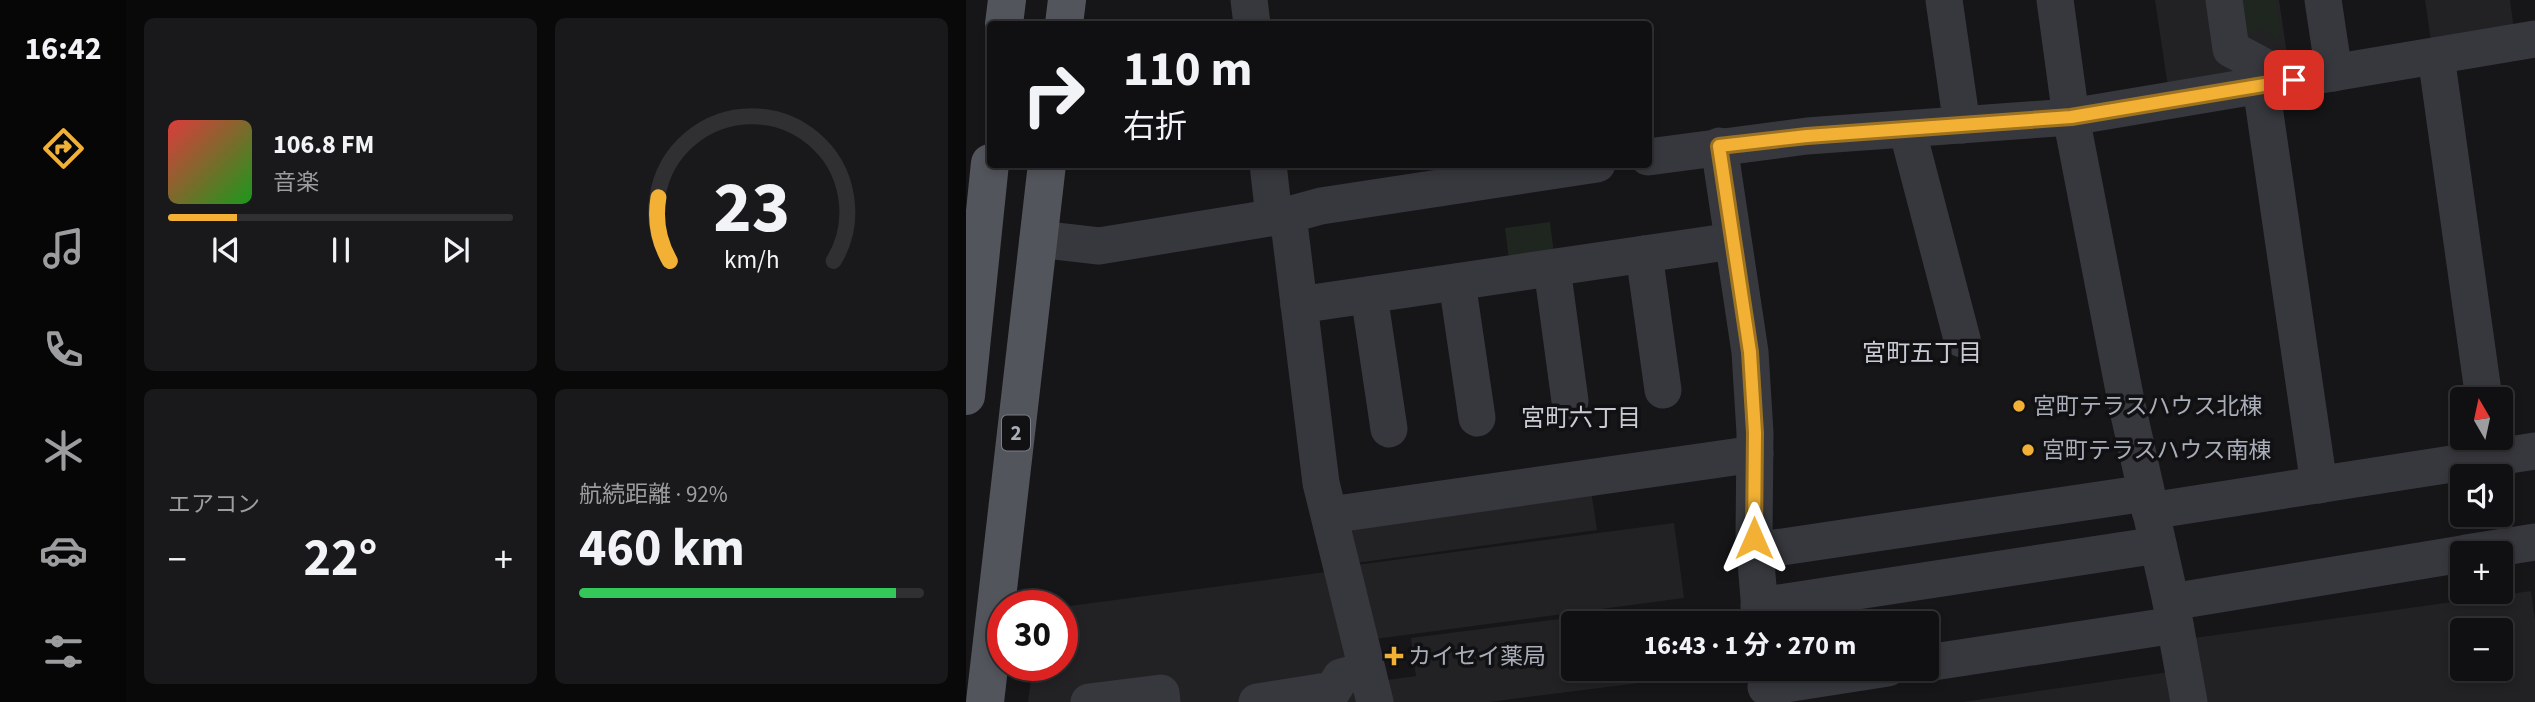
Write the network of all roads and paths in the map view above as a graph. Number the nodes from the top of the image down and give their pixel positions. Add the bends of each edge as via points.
1 (1007, 0) edge
2 (1067, 0) edge
3 (1249, 0) edge
4 (1944, 0) edge
5 (2055, 0) edge
6 (2224, 0) edge
7 (2323, 0) edge
8 (1004, 21) edge
9 (1064, 21) edge
10 (1252, 21) edge
11 (2535, 39) edge
12 (2436, 56) junction
13 (2334, 73) junction
14 (2268, 84) junction
15 (2071, 117) junction
16 (1962, 125) junction
17 (1907, 129) junction
18 (1719, 146) junction
19 (1652, 156) edge
20 (989, 168) edge
21 (1047, 168) edge
22 (1269, 168) edge
23 (1571, 168) edge
24 (1281, 216) junction
25 (1038, 239) junction
26 (1733, 241) junction
27 (1644, 254) junction
28 (1552, 268) junction
29 (1457, 282) junction
30 (1369, 295) junction
31 (1299, 305) junction
32 (1962, 339) dead end
33 (2482, 387) edge
34 (1663, 390) dead end
35 (966, 396) edge
36 (1570, 401) dead end
37 (1477, 418) dead end
38 (1389, 429) dead end
39 (2482, 450) edge
40 (2513, 450) edge
41 (2535, 451) edge
42 (1755, 454) junction
43 (2319, 485) junction
44 (2003, 514) junction
45 (1329, 515) junction
46 (2152, 516) junction
47 (2535, 541) edge
48 (2513, 545) edge
49 (1755, 551) junction
50 (2450, 556) edge
51 (2011, 568) junction
52 (1760, 611) edge
53 (1790, 611) edge
54 (2173, 614) junction
55 (1939, 661) edge
56 (1800, 681) edge
57 (1371, 686) edge
58 (1766, 686) edge
59 (985, 702) edge
60 (1089, 702) edge
61 (1163, 702) edge
62 (1257, 702) edge
63 (2189, 702) edge

1 - 8 main road
2 - 9 main road
3 - 10 street
4 - 16 street
5 - 15 street
6 - 14 street via 2231,49 2272,71
7 - 13 street
11 - 12 street
12 - 13 street
12 - 33 street
13 - 14 street
14 - 15 street
14 - 43 street
15 - 16 street
15 - 46 street
16 - 17 street
17 - 18 street
17 - 32 street
18 - 19 street
18 - 26 street
20 - 35 main road
21 - 25 main road, 2
22 - 24 street
23 - 24 street
24 - 25 street via 1099,246
24 - 31 street
25 - 59 main road, 2
26 - 27 street
26 - 42 street via 1750,352
27 - 28 street
27 - 34 street
28 - 29 street
28 - 36 street
29 - 30 street
29 - 37 street
30 - 31 street
30 - 38 street
31 - 45 street
39 - 43 street
40 - 41 street
42 - 45 street
42 - 49 street
43 - 46 street
44 - 46 street
44 - 49 street
44 - 51 street
45 - 57 street
46 - 51 street
46 - 54 street
47 - 48 street
49 - 52 street
50 - 54 street
51 - 53 street via 1901,600
54 - 55 street
54 - 63 street
56 - 58 street
57 - 62 street via 1341,677 1333,690
60 - 61 street via 1161,694

